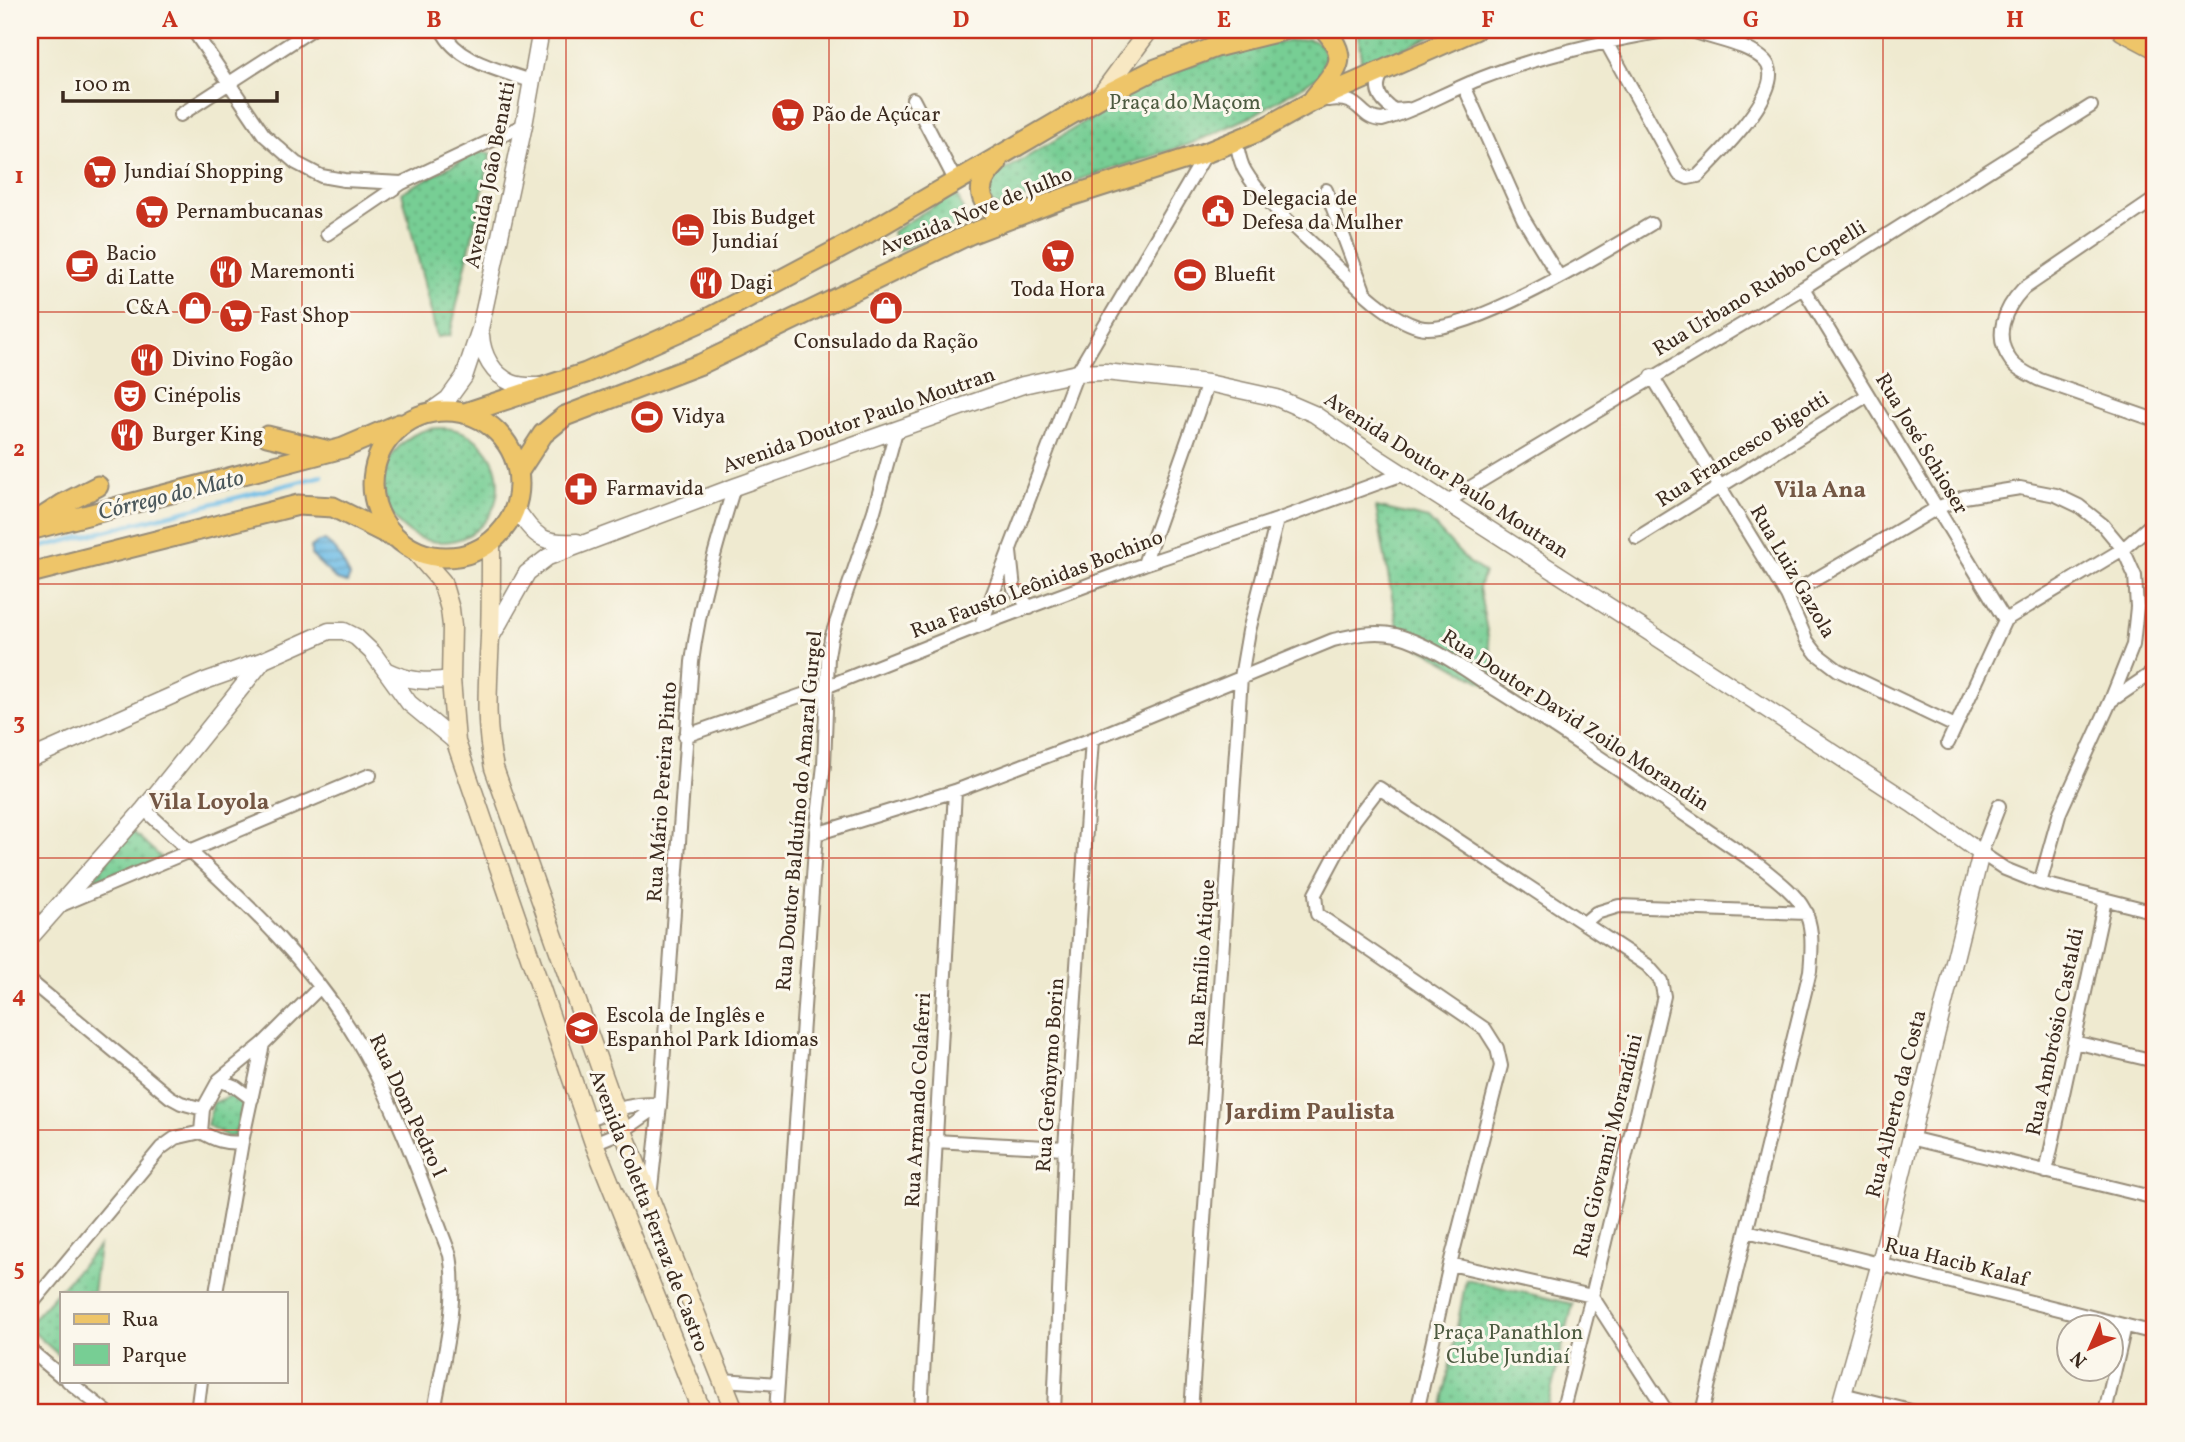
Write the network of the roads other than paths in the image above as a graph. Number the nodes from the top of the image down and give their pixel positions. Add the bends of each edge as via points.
1 (193, 30) edge
2 (310, 30) edge
3 (442, 30) edge
4 (541, 30) edge
5 (1149, 30) edge
6 (1284, 30) edge
7 (1325, 30) edge
8 (1475, 30) edge
9 (1670, 30) edge
10 (1690, 30) edge
11 (2123, 30) edge
12 (1257, 32) edge
13 (1606, 42) junction
14 (2155, 47) edge
15 (1388, 67) junction
16 (531, 81) junction
17 (230, 83) junction
18 (1464, 86) junction
19 (1099, 98) junction
20 (913, 99) dead end
21 (1311, 102) junction
22 (2091, 106) dead end
23 (1415, 108) junction
24 (180, 115) dead end
25 (524, 125) junction
26 (1236, 141) junction
27 (1208, 152) junction
28 (1005, 155) junction
29 (956, 182) junction
30 (402, 183) junction
31 (1326, 190) dead end
32 (2155, 199) edge
33 (1016, 216) junction
34 (1651, 224) dead end
35 (327, 234) dead end
36 (1559, 277) junction
37 (1803, 288) junction
38 (1364, 293) junction
39 (480, 329) junction
40 (1077, 373) junction
41 (1652, 376) junction
42 (1208, 383) junction
43 (544, 386) junction
44 (1868, 395) junction
45 (466, 413) junction
46 (422, 415) junction
47 (2155, 420) edge
48 (896, 431) junction
49 (268, 436) dead end
50 (330, 451) junction
51 (519, 471) junction
52 (1403, 474) junction
53 (97, 486) dead end
54 (734, 487) junction
55 (1720, 487) junction
56 (1446, 502) junction
57 (1937, 508) junction
58 (516, 509) junction
59 (1277, 520) junction
60 (2155, 522) edge
61 (30, 528) edge
62 (397, 538) junction
63 (1637, 538) dead end
64 (586, 541) junction
65 (491, 543) junction
66 (1010, 545) junction
67 (2123, 549) junction
68 (414, 551) junction
69 (1144, 564) junction
70 (30, 573) edge
71 (1787, 596) junction
72 (1030, 608) junction
73 (2006, 620) junction
74 (981, 625) junction
75 (490, 639) junction
76 (264, 660) junction
77 (385, 670) junction
78 (2155, 671) edge
79 (1241, 677) junction
80 (451, 679) junction
81 (828, 686) junction
82 (2111, 700) junction
83 (1955, 726) junction
84 (685, 736) junction
85 (1092, 739) junction
86 (456, 742) junction
87 (1948, 743) dead end
88 (30, 759) edge
89 (370, 775) dead end
90 (955, 791) junction
91 (1999, 806) dead end
92 (144, 808) junction
93 (816, 834) junction
94 (191, 852) junction
95 (1980, 853) junction
96 (2040, 883) junction
97 (2105, 900) junction
98 (59, 906) junction
99 (2155, 912) edge
100 (1807, 913) junction
101 (1584, 923) junction
102 (30, 938) edge
103 (30, 981) edge
104 (320, 988) junction
105 (2074, 1042) junction
106 (263, 1044) junction
107 (2155, 1062) edge
108 (219, 1080) junction
109 (252, 1099) junction
110 (660, 1105) junction
111 (203, 1109) junction
112 (616, 1110) junction
113 (586, 1120) junction
114 (623, 1131) junction
115 (201, 1132) junction
116 (1910, 1138) junction
117 (935, 1141) junction
118 (242, 1142) junction
119 (594, 1143) junction
120 (1065, 1148) junction
121 (2046, 1172) junction
122 (650, 1197) junction
123 (2155, 1198) edge
124 (1746, 1231) junction
125 (1880, 1263) junction
126 (1450, 1264) junction
127 (216, 1292) edge
128 (1592, 1296) junction
129 (30, 1306) edge
130 (2071, 1312) edge
131 (2126, 1326) edge
132 (2155, 1333) edge
133 (30, 1350) edge
134 (60, 1375) edge
135 (723, 1380) junction
136 (69, 1382) edge
137 (201, 1382) edge
138 (2112, 1382) edge
139 (778, 1384) junction
140 (1842, 1394) junction
141 (107, 1412) edge
142 (197, 1412) edge
143 (434, 1412) edge
144 (702, 1412) edge
145 (735, 1412) edge
146 (776, 1412) edge
147 (921, 1412) edge
148 (1054, 1412) edge
149 (1191, 1412) edge
150 (1417, 1412) edge
151 (1562, 1412) edge
152 (1667, 1412) edge
153 (1702, 1412) edge
154 (1838, 1412) edge
155 (1915, 1412) edge
156 (2105, 1412) edge

1 - 17 street
2 - 17 street
3 - 16 street via 456,49 472,60
4 - 16 street, Avenida João Benatti
5 - 19 main road
6 - 12 main road, Avenida Nove de Julho
7 - 21 main road via 1338,45 1340,60
8 - 15 main road, Avenida Nove de Julho
9 - 13 street
10 - 13 street via 1751,52 1766,62 1771,72 1766,93 1743,128 1698,176 1688,178 1679,174
11 - 14 highway
12 - 19 main road, Avenida Nove de Julho via 1178,60
13 - 18 street
15 - 21 main road, Avenida Nove de Julho
15 - 23 street via 1378,83 1380,98 1394,110
16 - 25 street, Avenida João Benatti
17 - 24 street
17 - 30 street via 264,135 296,163 321,176
18 - 23 street
18 - 36 street via 1523,218
19 - 28 main road, Avenida Nove de Julho
20 - 29 street
21 - 23 street via 1349,99 1374,120
21 - 26 main road, Avenida Nove de Julho
22 - 37 street, Rua Urbano Rubbo Copelli
25 - 30 street
25 - 39 street, Avenida João Benatti
26 - 27 main road, Avenida Nove de Julho
26 - 38 street via 1243,169 1251,180
27 - 33 main road, Avenida Nove de Julho
27 - 40 street
28 - 29 main road, Avenida Nove de Julho
28 - 33 main road via 980,186 993,212
29 - 43 main road, Avenida Nove de Julho via 707,318 622,358
30 - 35 street
31 - 38 street
32 - 47 street via 2023,289 2011,302 2001,327 2005,349 2023,371
33 - 51 main road, Avenida Nove de Julho via 701,364 565,416 536,442
34 - 36 street
36 - 38 street via 1477,316 1433,329 1405,322
37 - 41 street, Rua Urbano Rubbo Copelli
37 - 44 street, Rua José Schioser
39 - 43 street, Avenida João Benatti via 481,348 496,372 512,383
39 - 46 street, Avenida João Benatti via 464,377 448,399
40 - 42 street, Avenida Doutor Paulo Moutran
40 - 48 street, Avenida Doutor Paulo Moutran via 1023,385
40 - 66 street
41 - 55 street, Rua Luiz Gazola
41 - 56 street, Rua Urbano Rubbo Copelli
42 - 52 street, Avenida Doutor Paulo Moutran via 1277,398 1314,414
42 - 69 street
43 - 45 main road, Avenida Nove de Julho
44 - 55 street, Rua Francesco Bigotti
44 - 57 street, Rua José Schioser
45 - 46 main road via 448,410
45 - 51 main road via 505,439
46 - 50 main road
46 - 62 main road via 396,429 376,464 375,504
48 - 54 street, Avenida Doutor Paulo Moutran
48 - 81 street, Rua Doutor Balduíno do Amaral Gurgel via 874,511 835,621
49 - 50 main road
50 - 61 main road
51 - 58 main road
52 - 56 street, Avenida Doutor Paulo Moutran
52 - 59 street, Rua Fausto Leônidas Bochino
53 - 61 main road
54 - 64 street, Avenida Doutor Paulo Moutran
54 - 84 street, Rua Mário Pereira Pinto via 697,620
55 - 63 street, Rua Francesco Bigotti
55 - 71 street, Rua Luiz Gazola
56 - 95 street, Avenida Doutor Paulo Moutran via 1912,804
57 - 67 street via 1964,497 2020,488 2056,495 2103,525
57 - 71 street
57 - 73 street, Rua José Schioser
58 - 64 street via 547,541
58 - 65 main road
59 - 69 street, Rua Fausto Leônidas Bochino
59 - 79 street, Rua Emílio Atique
60 - 67 street
62 - 68 main road
62 - 70 main road via 333,506 298,505
64 - 75 street, Avenida Doutor Paulo Moutran via 548,557 527,573
65 - 68 main road via 455,557 435,558
65 - 75 main road, Avenida Coletta Ferraz de Castro
66 - 72 street via 1013,589
66 - 74 street
67 - 73 street
67 - 82 street via 2135,576 2137,607 2133,645
68 - 80 main road, Avenida Coletta Ferraz de Castro via 442,582 446,594 452,626
69 - 72 street, Rua Fausto Leônidas Bochino
71 - 83 street, Rua Luiz Gazola via 1807,641 1827,663
72 - 74 street, Rua Fausto Leônidas Bochino
73 - 83 street
74 - 81 street, Rua Fausto Leônidas Bochino
75 - 112 main road, Avenida Coletta Ferraz de Castro via 486,700 494,768
76 - 77 street via 328,631 344,631 373,653
76 - 88 street via 205,681
76 - 92 street
77 - 80 street via 415,681
77 - 86 street via 409,703
78 - 82 street
79 - 85 street, Rua Doutor David Zoilo Morandin
79 - 100 street, Rua Doutor David Zoilo Morandin via 1357,634 1379,632 1427,647 1551,724 1760,866 1789,889
79 - 149 street, Rua Emílio Atique
80 - 86 main road, Avenida Coletta Ferraz de Castro
81 - 84 street, Rua Fausto Leônidas Bochino
81 - 93 street, Rua Doutor Balduíno do Amaral Gurgel
82 - 96 street via 2060,812
83 - 87 street
84 - 110 street, Rua Mário Pereira Pinto
85 - 90 street, Rua Doutor David Zoilo Morandin
85 - 120 street, Rua Gerônymo Borin
86 - 113 main road, Avenida Coletta Ferraz de Castro
89 - 94 street
90 - 93 street, Rua Doutor David Zoilo Morandin
90 - 117 street, Rua Armando Colaferri
91 - 95 street, Rua Alberto da Costa
92 - 94 street, Rua Dom Pedro I
92 - 98 street
93 - 139 street, Rua Doutor Balduíno do Amaral Gurgel
94 - 98 street
94 - 104 street, Rua Dom Pedro I via 286,945
95 - 96 street
95 - 116 street, Rua Alberto da Costa
96 - 97 street
97 - 99 street
97 - 105 street, Rua Ambrósio Castaldi
98 - 102 street
100 - 101 street via 1619,906 1596,913
100 - 124 street via 1813,940 1810,971
101 - 126 street, Rua Giovanni Morandini via 1380,788 1354,821 1315,894 1317,914 1485,1028 1497,1048 1501,1066
101 - 128 street, Rua Giovanni Morandini via 1647,965 1661,981 1664,996
103 - 111 street via 170,1097
104 - 106 street
104 - 143 street, Rua Dom Pedro I via 364,1053 409,1149 450,1255 452,1305
105 - 107 street
105 - 121 street, Rua Ambrósio Castaldi
106 - 108 street
106 - 109 street
108 - 109 street
108 - 111 street
109 - 118 street
110 - 112 street
110 - 114 street
110 - 122 street, Rua Mário Pereira Pinto
111 - 115 street
112 - 113 street
112 - 114 main road, Avenida Coletta Ferraz de Castro
113 - 119 main road, Avenida Coletta Ferraz de Castro
114 - 119 street
114 - 122 main road, Avenida Coletta Ferraz de Castro
115 - 118 street via 228,1144
115 - 129 street via 174,1139 161,1148
116 - 121 street
116 - 125 street, Rua Alberto da Costa
117 - 120 street
117 - 147 street, Rua Armando Colaferri
118 - 127 street
119 - 144 main road, Avenida Coletta Ferraz de Castro
120 - 148 street, Rua Gerônymo Borin
121 - 123 street
122 - 135 main road, Avenida Coletta Ferraz de Castro
124 - 125 street, Rua Hacib Kalaf
124 - 153 street
125 - 130 street, Rua Hacib Kalaf
125 - 140 street, Rua Alberto da Costa
126 - 128 street
126 - 150 street
128 - 151 street, Rua Giovanni Morandini
128 - 152 street
131 - 132 street, Rua Hacib Kalaf
133 - 134 street
135 - 139 street
135 - 145 main road, Avenida Coletta Ferraz de Castro
136 - 141 street
137 - 142 street
138 - 156 street
139 - 146 street, Rua Doutor Balduíno do Amaral Gurgel
140 - 154 street, Rua Alberto da Costa
140 - 155 street

